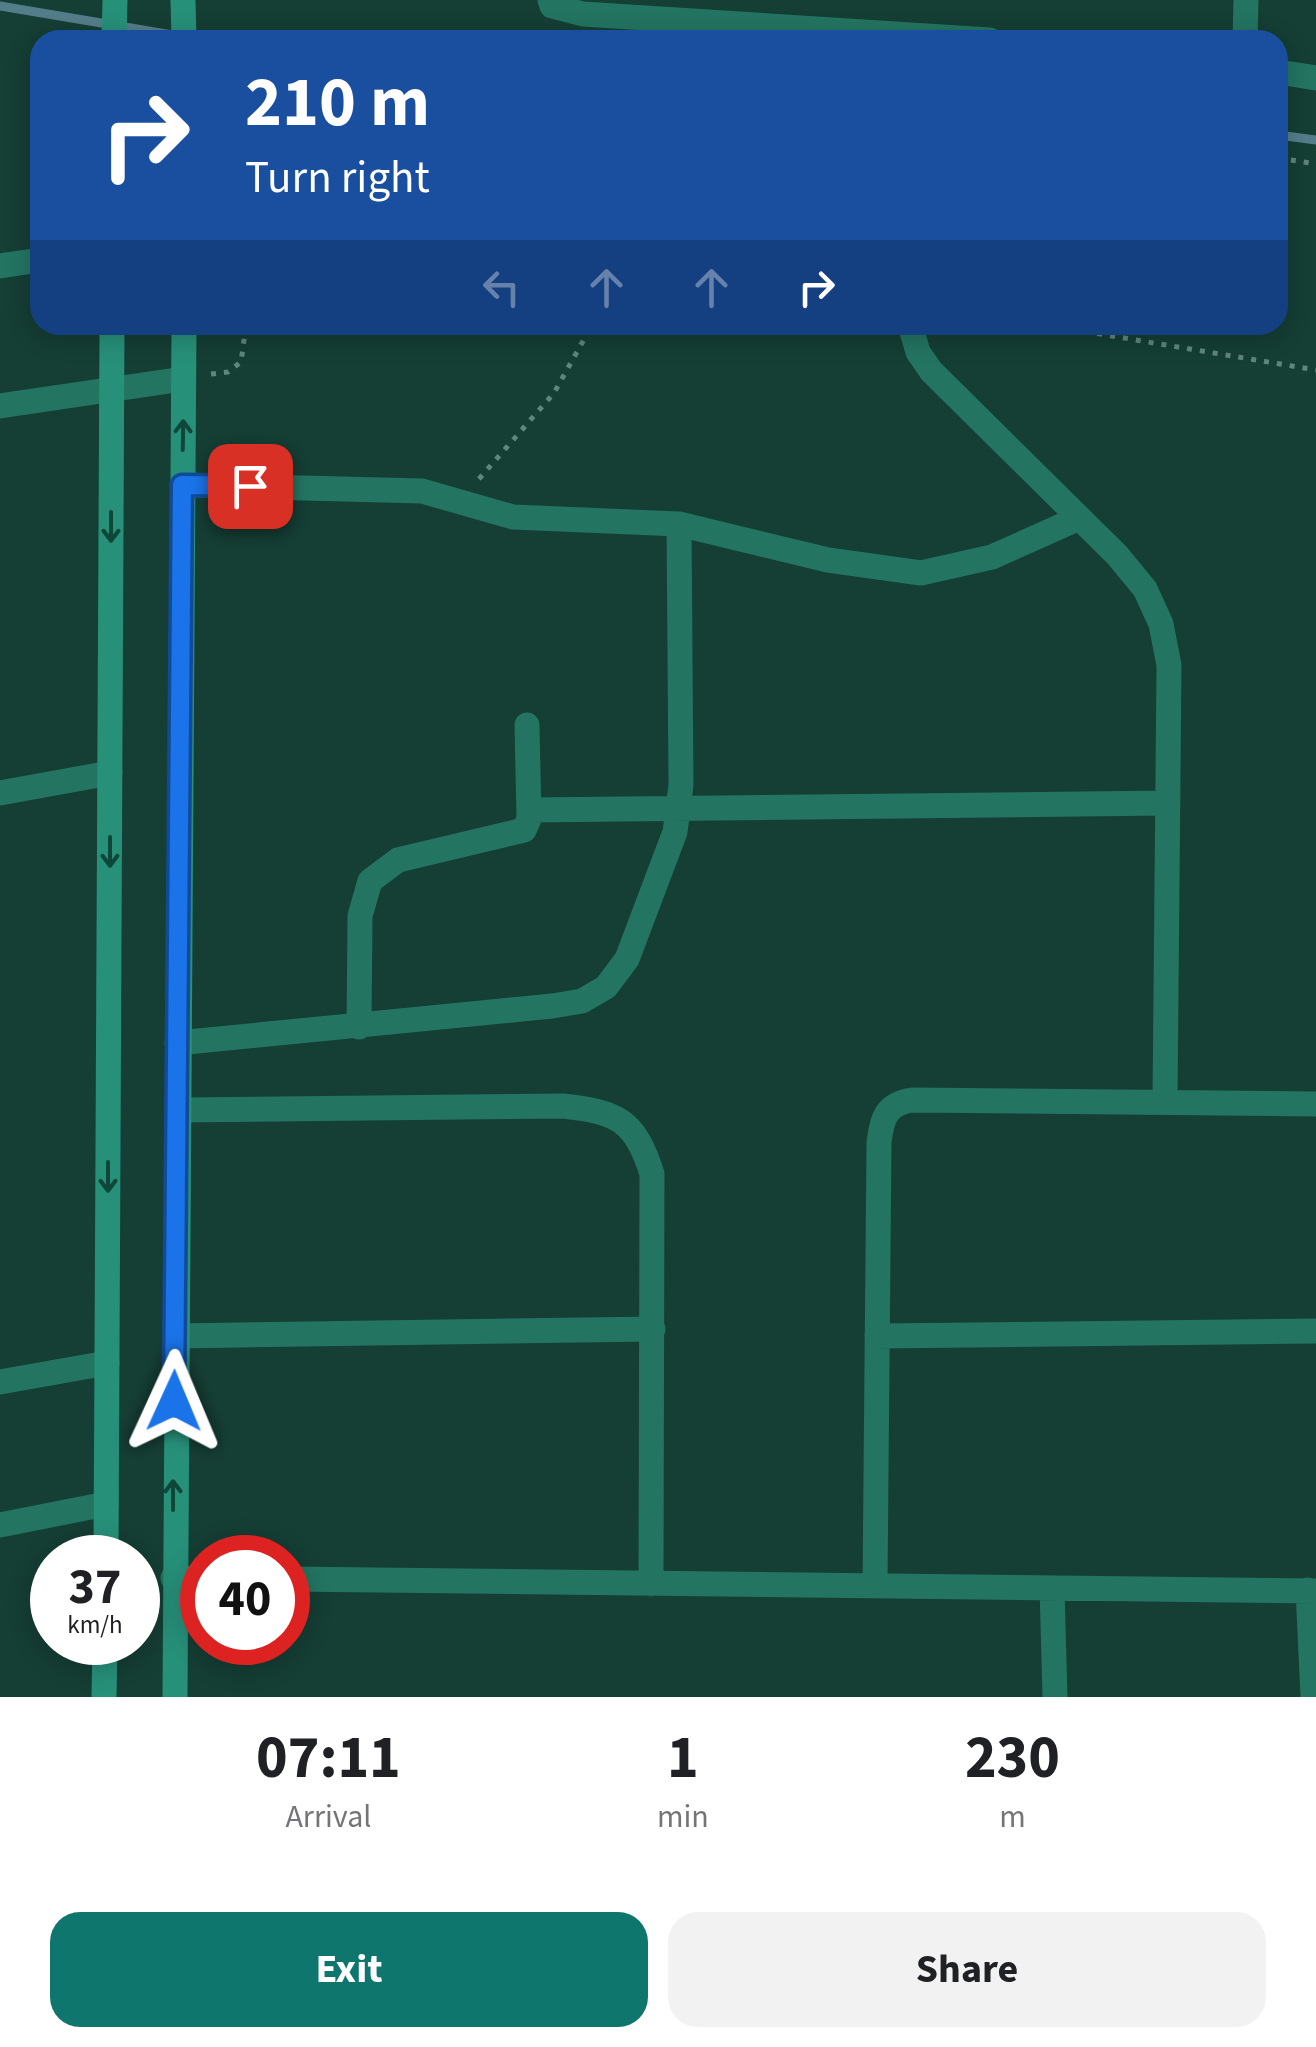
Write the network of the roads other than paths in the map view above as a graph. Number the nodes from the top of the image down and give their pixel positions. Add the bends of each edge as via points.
1 (115, 0) edge
2 (183, 0) edge
3 (550, 0) edge
4 (1246, 0) edge
5 (114, 30) edge
6 (184, 30) edge
7 (833, 30) edge
8 (1245, 30) edge
9 (1288, 74) edge
10 (1316, 78) edge
11 (30, 262) edge
12 (0, 266) edge
13 (112, 335) edge
14 (184, 335) edge
15 (913, 335) edge
16 (183, 378) junction
17 (112, 386) junction
18 (0, 406) edge
19 (182, 485) junction
20 (1078, 518) junction
21 (679, 524) junction
22 (527, 725) dead end
23 (110, 773) junction
24 (0, 793) edge
25 (1168, 804) junction
26 (529, 810) junction
27 (679, 810) junction
28 (359, 1027) junction
29 (178, 1043) junction
30 (1165, 1102) junction
31 (1316, 1104) edge
32 (177, 1110) junction
33 (652, 1329) junction
34 (1316, 1331) edge
35 (175, 1336) junction
36 (878, 1336) junction
37 (107, 1363) junction
38 (0, 1382) edge
39 (106, 1504) junction
40 (0, 1525) edge
41 (106, 1535) edge
42 (173, 1578) junction
43 (180, 1578) edge
44 (310, 1580) edge
45 (652, 1584) junction
46 (876, 1586) junction
47 (1052, 1588) junction
48 (1312, 1590) edge
49 (105, 1665) edge
50 (104, 1697) edge
51 (175, 1697) edge
52 (1055, 1697) edge
53 (1313, 1697) edge

1 - 5 street
2 - 6 street
3 - 7 street via 583,14
4 - 8 street
9 - 10 street
11 - 12 street
13 - 17 street
14 - 16 street
15 - 20 street via 931,371
16 - 17 street
19 -> 16 street
17 - 18 street
17 -> 23 street
19 - 21 street via 384,487 542,521
19 - 29 street
20 - 21 street via 992,557 921,573 828,560
20 - 25 street via 1145,589 1161,624 1168,665
21 - 27 street
22 - 26 street
23 - 24 street
23 -> 37 street
25 - 27 street
25 - 30 street
26 - 27 street
26 - 28 street via 528,825 517,834 398,860 370,881 360,916
27 - 28 street via 627,960 606,987 582,1001 552,1006
28 - 29 street
29 - 32 street
30 - 31 street
30 - 36 street via 897,1102 882,1121 880,1142
32 - 33 street via 563,1106 622,1119 641,1139 652,1174
32 - 35 street
33 - 35 street
33 - 45 street
34 - 36 street
42 -> 35 street
36 - 46 street
37 - 38 street
37 - 39 street
39 - 40 street
39 - 41 street
42 - 43 street
42 - 51 street
44 - 45 street
45 - 46 street
46 - 47 street
47 - 48 street
47 - 52 street
48 - 53 street
49 - 50 street

